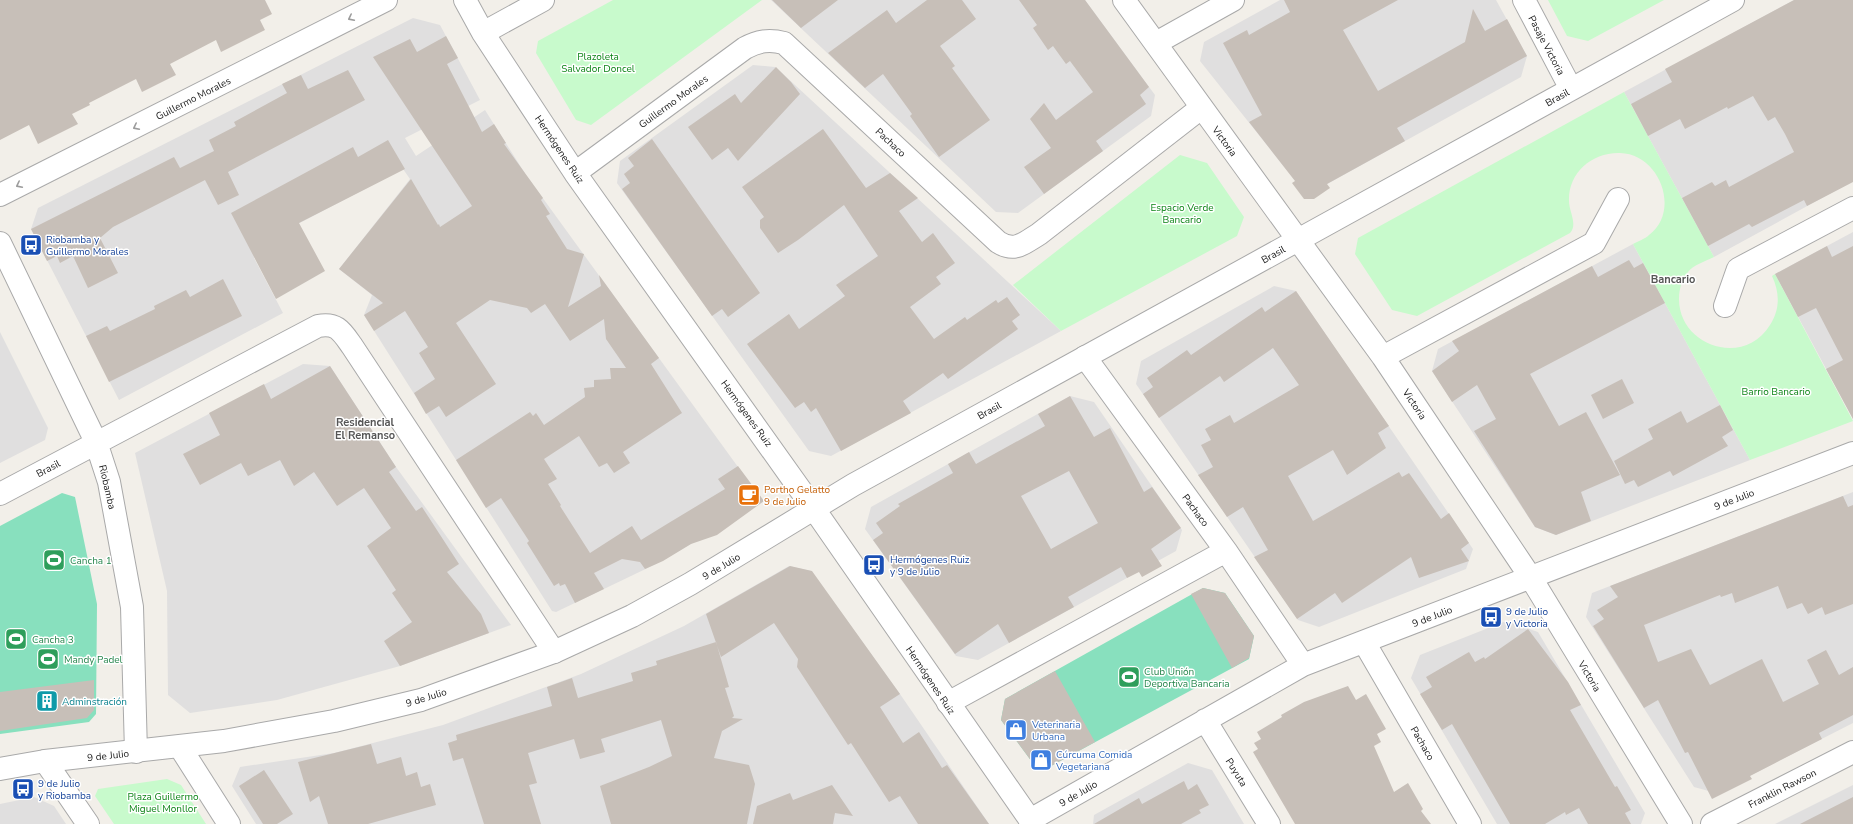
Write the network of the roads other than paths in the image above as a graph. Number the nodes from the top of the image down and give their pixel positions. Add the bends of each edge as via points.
1 (386, 0) edge
2 (465, 0) edge
3 (543, 0) edge
4 (1124, 0) edge
5 (1233, 0) edge
6 (1524, 0) edge
7 (1733, 0) edge
8 (483, 33) junction
9 (775, 41) joint
10 (1156, 43) junction
11 (1571, 89) junction
12 (1201, 108) junction
13 (575, 173) junction
14 (0, 195) edge
15 (1618, 199) dead end
16 (1853, 208) edge
17 (1298, 240) junction
18 (0, 243) edge
19 (1725, 306) dead end
20 (1085, 357) junction
21 (1383, 357) junction
22 (96, 442) junction
23 (1853, 453) edge
24 (0, 494) edge
25 (814, 509) junction
26 (1226, 551) junction
27 (1531, 578) junction
28 (1364, 642) junction
29 (554, 652) junction
30 (1303, 665) junction
31 (948, 703) junction
32 (1205, 720) junction
33 (180, 747) junction
34 (136, 752) junction
35 (1853, 752) edge
36 (45, 761) junction
37 (0, 768) edge
38 (1031, 822) edge
39 (88, 824) edge
40 (229, 824) edge
41 (1269, 824) edge
42 (1470, 824) edge
43 (1681, 824) edge
44 (1712, 824) edge

1 -> 14 street, Guillermo Morales
2 - 8 street, Hermógenes Ruiz
3 - 8 street
4 - 10 street, Victoria
5 - 10 street
6 - 11 street, Pasaje Victoria
7 - 11 street, Brasil
8 - 13 street, Hermógenes Ruiz
9 - 12 street, Pachaco via 784,43 1005,246 1015,247 1039,234
9 - 13 street, Guillermo Morales via 755,43 745,48
10 - 12 street, Victoria
11 - 17 street, Brasil
12 - 17 street, Victoria
13 - 25 street, Hermógenes Ruiz
15 - 21 street via 1594,243
16 - 19 street via 1738,269
17 - 20 street, Brasil
17 - 21 street, Victoria
18 - 22 street, Riobamba
20 - 25 street, Brasil
20 - 26 street, Pachaco
21 - 27 street, Victoria
22 - 24 street, Brasil
22 - 29 street, Brasil via 318,326 335,326 352,346
22 - 34 street, Riobamba via 109,482 132,607
23 - 27 street, 9 de Julio
25 - 29 street, 9 de Julio via 632,616
25 - 31 street, Hermógenes Ruiz
26 - 30 street, Pachaco
26 - 31 street
27 - 28 street, 9 de Julio
27 - 43 street, Victoria
28 - 30 street, 9 de Julio
28 - 42 street, Pachaco
29 - 33 street, 9 de Julio via 420,700 381,710 283,732
30 - 32 street, 9 de Julio
31 - 38 street, Hermógenes Ruiz
32 - 38 street, 9 de Julio
32 - 41 street, Puyuta
33 - 34 street, 9 de Julio
33 - 40 street
34 - 36 street, 9 de Julio
35 - 44 street, Franklin Rawson
36 - 37 street, 9 de Julio
36 - 39 street

